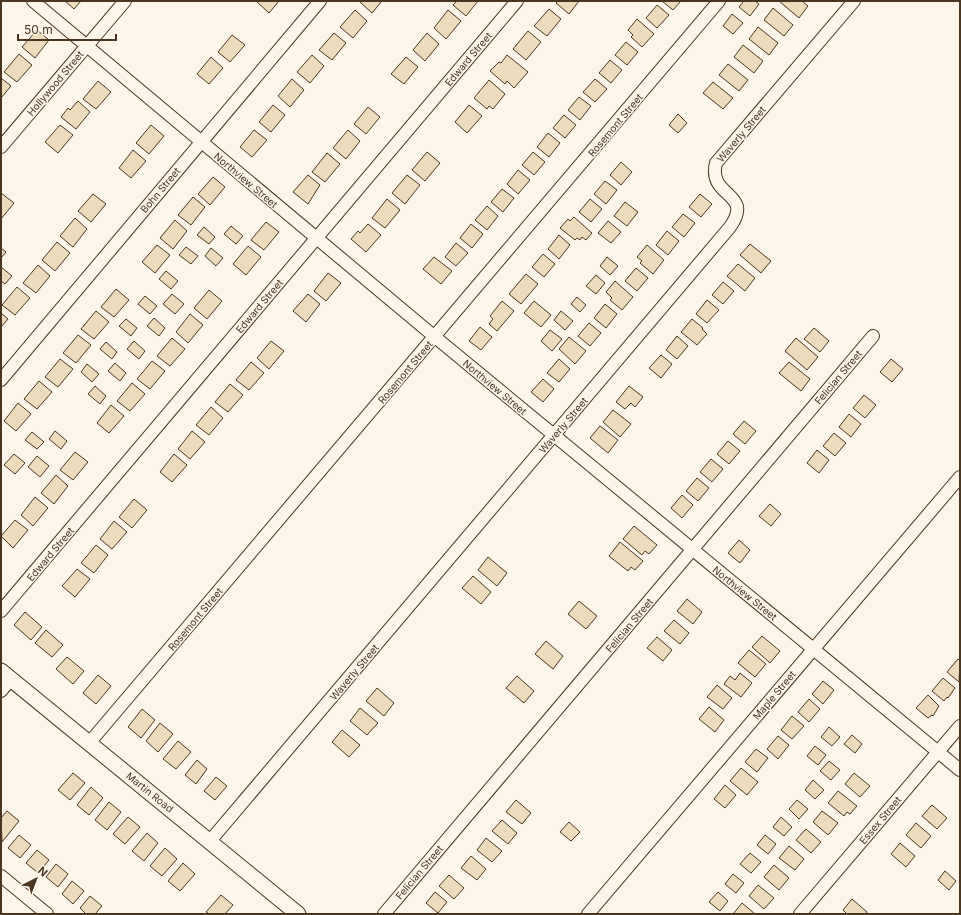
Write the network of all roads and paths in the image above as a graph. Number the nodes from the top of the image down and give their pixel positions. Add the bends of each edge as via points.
1 (32, 1) edge
2 (124, 1) edge
3 (320, 1) edge
4 (517, 1) edge
5 (719, 1) edge
6 (854, 1) edge
7 (86, 46) junction
8 (201, 142) junction
9 (1, 147) edge
10 (317, 238) junction
11 (873, 336) dead end
12 (435, 337) junction
13 (1, 380) edge
14 (554, 436) junction
15 (960, 477) edge
16 (692, 550) junction
17 (1, 611) edge
18 (813, 649) junction
19 (6, 675) edge
20 (1, 692) edge
21 (960, 726) edge
22 (90, 742) junction
23 (938, 752) junction
24 (960, 770) edge
25 (210, 841) junction
26 (1, 876) edge
27 (47, 914) edge
28 (298, 914) edge
29 (384, 914) edge
30 (588, 914) edge
31 (800, 914) edge

1 - 7 street, Northview Street
2 - 7 street, Hollywood Street
3 - 8 street, Bohn Street
4 - 10 street, Edward Street
5 - 12 street, Rosemont Street
6 - 14 street, Waverly Street via 716,163 714,177 717,184 731,197 737,207 738,215 734,221
7 - 8 street, Northview Street
7 - 9 street, Hollywood Street
8 - 10 street, Northview Street
8 - 13 street, Bohn Street
10 - 12 street, Northview Street
10 - 17 street, Edward Street
11 - 16 street, Felician Street
12 - 14 street, Northview Street
12 - 22 street, Rosemont Street
14 - 16 street, Northview Street
14 - 25 street, Waverly Street
15 - 18 street, Maple Street
16 - 18 street, Northview Street
16 - 29 street, Felician Street
18 - 23 street, Northview Street
18 - 30 street, Maple Street
19 - 20 street
19 - 22 street, Martin Road
21 - 23 street, Essex Street
22 - 25 street, Martin Road
23 - 24 street, Northview Street
23 - 31 street, Essex Street
25 - 28 street, Martin Road
26 - 27 street

